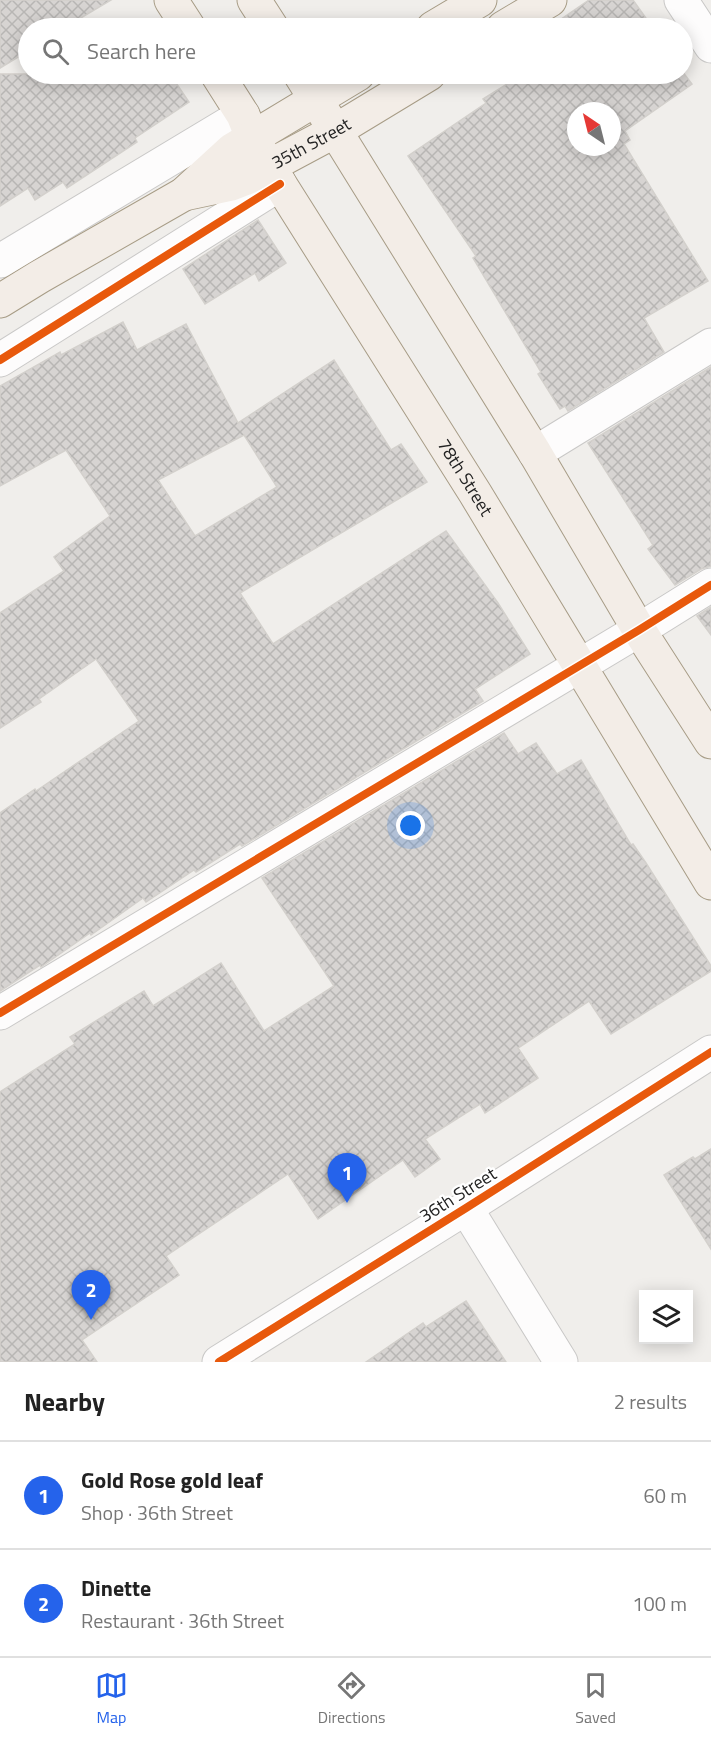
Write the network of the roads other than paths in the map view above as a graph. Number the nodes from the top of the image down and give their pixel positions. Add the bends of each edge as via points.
1 (171, 0) edge
2 (254, 0) edge
3 (480, 0) edge
4 (550, 0) edge
5 (681, 0) edge
6 (183, 18) edge
7 (266, 18) edge
8 (450, 18) edge
9 (520, 18) edge
10 (693, 18) edge
11 (693, 18) edge
12 (711, 46) edge
13 (223, 84) edge
14 (413, 84) edge
15 (308, 86) edge
16 (248, 126) junction
17 (335, 131) junction
18 (275, 175) junction
19 (184, 194) junction
20 (0, 261) edge
21 (0, 301) edge
22 (711, 345) edge
23 (0, 360) edge
24 (535, 453) junction
25 (711, 585) edge
26 (639, 630) junction
27 (580, 666) junction
28 (711, 742) edge
29 (711, 883) edge
30 (0, 1013) edge
31 (711, 1052) edge
32 (466, 1208) junction
33 (219, 1362) edge
34 (561, 1362) edge

1 - 6 main road
2 - 7 main road
3 - 8 main road
4 - 9 main road
5 - 10 street
11 - 12 street
13 - 16 main road, 78th Street
14 - 17 main road, 35th Street
15 - 16 main road, 35th Street
15 - 17 main road
16 - 18 main road, 78th Street
16 - 19 main road, 35th Street
16 - 20 street
17 - 18 main road, 35th Street
17 - 24 main road
18 - 19 main road, 35th Street via 249,177
18 - 23 street
18 - 27 main road, 78th Street
19 - 21 main road, 35th Street
22 - 24 street
24 - 26 main road
25 - 26 street
26 - 27 street
26 - 28 main road
27 - 29 main road, 78th Street
27 - 30 street
31 - 32 street, 36th Street
32 - 33 street, 36th Street
32 - 34 street

